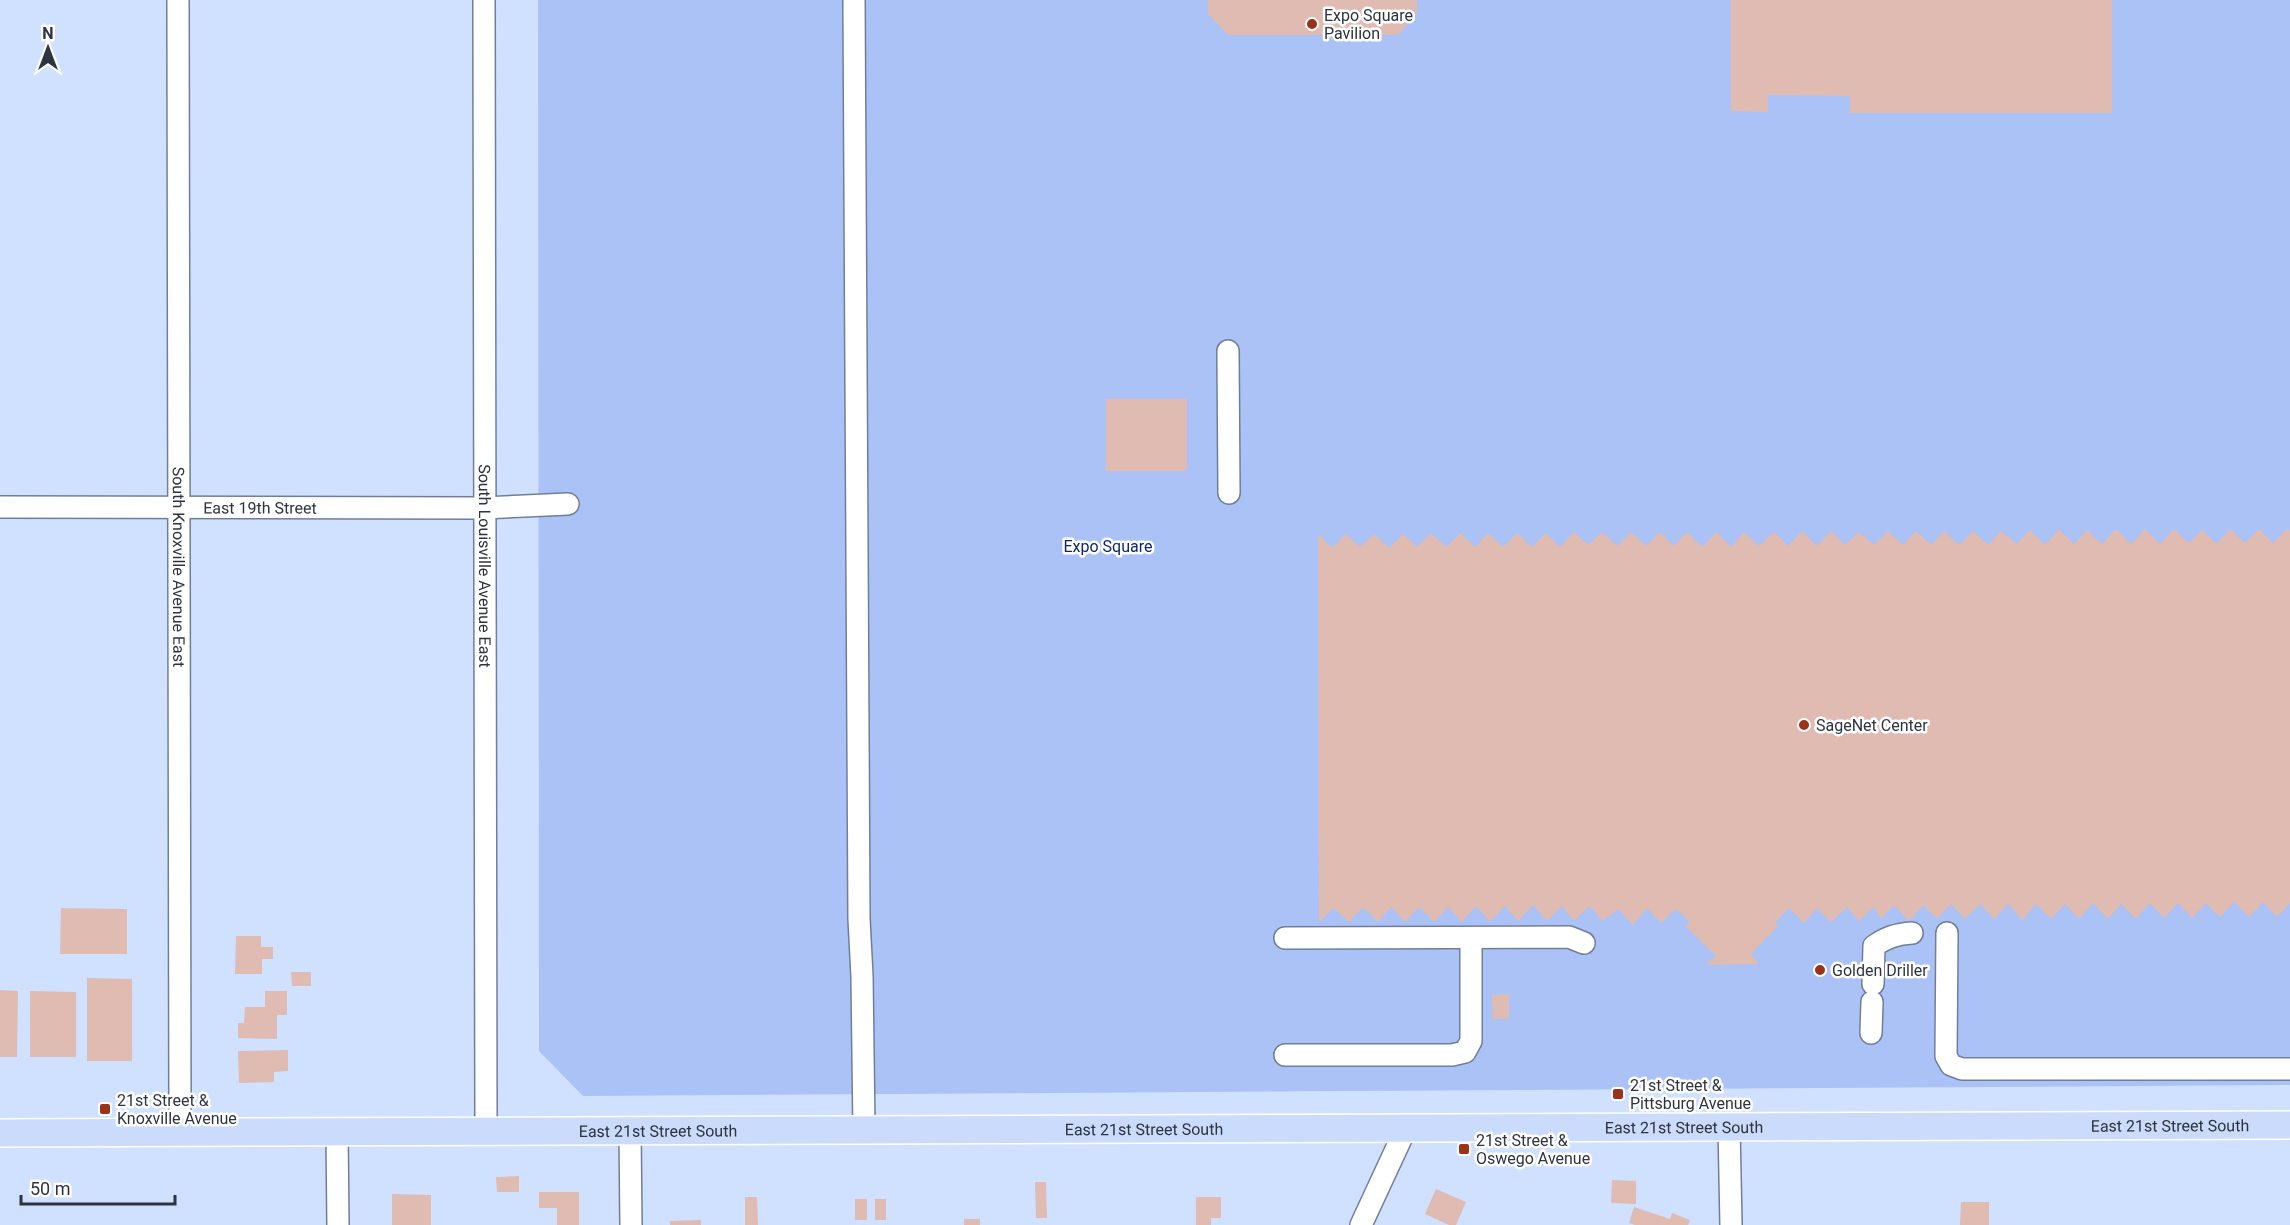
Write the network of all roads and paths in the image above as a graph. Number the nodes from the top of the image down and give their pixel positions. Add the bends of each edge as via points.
1 (178, 0) edge
2 (484, 0) edge
3 (854, 0) edge
4 (1228, 351) dead end
5 (1229, 493) dead end
6 (568, 504) dead end
7 (179, 506) junction
8 (0, 507) edge
9 (483, 508) junction
10 (1912, 933) dead end
11 (1947, 933) dead end
12 (1285, 938) dead end
13 (1471, 938) junction
14 (1584, 943) dead end
15 (1871, 1033) dead end
16 (1285, 1055) dead end
17 (2290, 1069) edge
18 (2290, 1125) edge
19 (1729, 1126) junction
20 (1406, 1128) junction
21 (486, 1130) junction
22 (630, 1130) junction
23 (864, 1130) junction
24 (180, 1132) junction
25 (337, 1132) junction
26 (0, 1133) edge
27 (338, 1225) edge
28 (631, 1225) edge
29 (1361, 1225) edge
30 (1731, 1225) edge

1 - 7 street, South Knoxville Avenue East
2 - 9 street, South Louisville Avenue East
3 - 23 street via 859,908
4 - 5 street
6 - 9 street, East 19th Street
7 - 8 street, East 19th Street
7 - 9 street, East 19th Street
7 - 24 street, South Knoxville Avenue East
9 - 21 street, South Louisville Avenue East
10 - 15 street via 1885,938 1874,946
11 - 17 street via 1946,1056 1951,1065 1962,1069
12 - 13 street
13 - 14 street via 1569,937
13 - 16 street via 1471,1041 1465,1052
18 - 19 main road, East 21st Street South
19 - 20 main road, East 21st Street South
19 - 30 street
20 - 23 main road, East 21st Street South
20 - 29 street
21 - 22 main road, East 21st Street South
21 - 25 main road, East 21st Street South
22 - 23 main road, East 21st Street South
22 - 28 street
24 - 25 main road, East 21st Street South
24 - 26 main road, East 21st Street South
25 - 27 street

